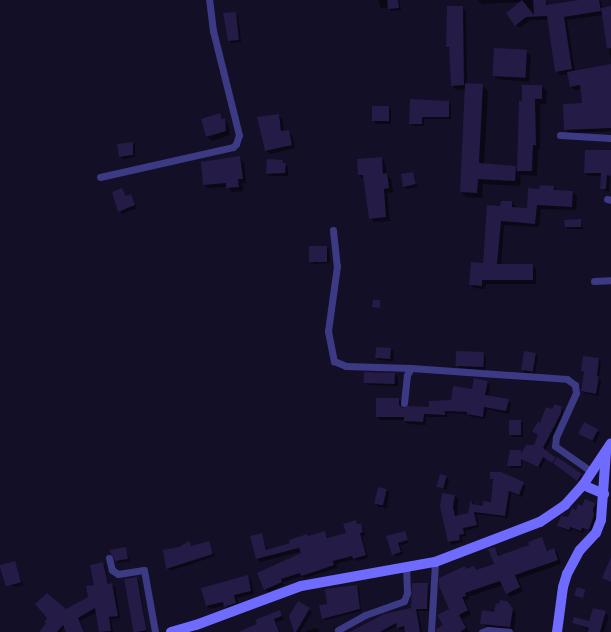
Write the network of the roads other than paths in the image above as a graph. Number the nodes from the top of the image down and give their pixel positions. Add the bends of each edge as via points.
1 (210, 0) edge
2 (560, 134) dead end
3 (611, 138) edge
4 (100, 178) dead end
5 (333, 230) dead end
6 (611, 280) edge
7 (594, 281) dead end
8 (410, 368) junction
9 (404, 403) dead end
10 (608, 447) edge
11 (592, 472) junction
12 (583, 485) junction
13 (604, 494) junction
14 (109, 558) dead end
15 (435, 562) junction
16 (406, 568) junction
17 (338, 630) dead end
18 (155, 632) edge
19 (170, 632) edge
20 (431, 632) edge
21 (482, 632) edge
22 (509, 632) edge
23 (557, 632) edge

1 - 4 street via 213,31 238,135 236,144
2 - 3 street
5 - 8 street via 337,266 328,331 334,361 346,366
6 - 7 street
8 - 9 street
8 - 11 street via 572,381 576,393 555,446
10 - 11 street
10 - 13 street
11 - 12 street
12 - 13 street
12 - 15 street via 565,505 540,522
13 - 23 street via 596,533 580,550 566,574
14 - 18 street via 112,570 118,574 144,570
15 - 16 street
15 - 20 street
16 - 17 street via 408,593 404,601 370,612
16 - 19 street via 301,586
21 - 22 street

